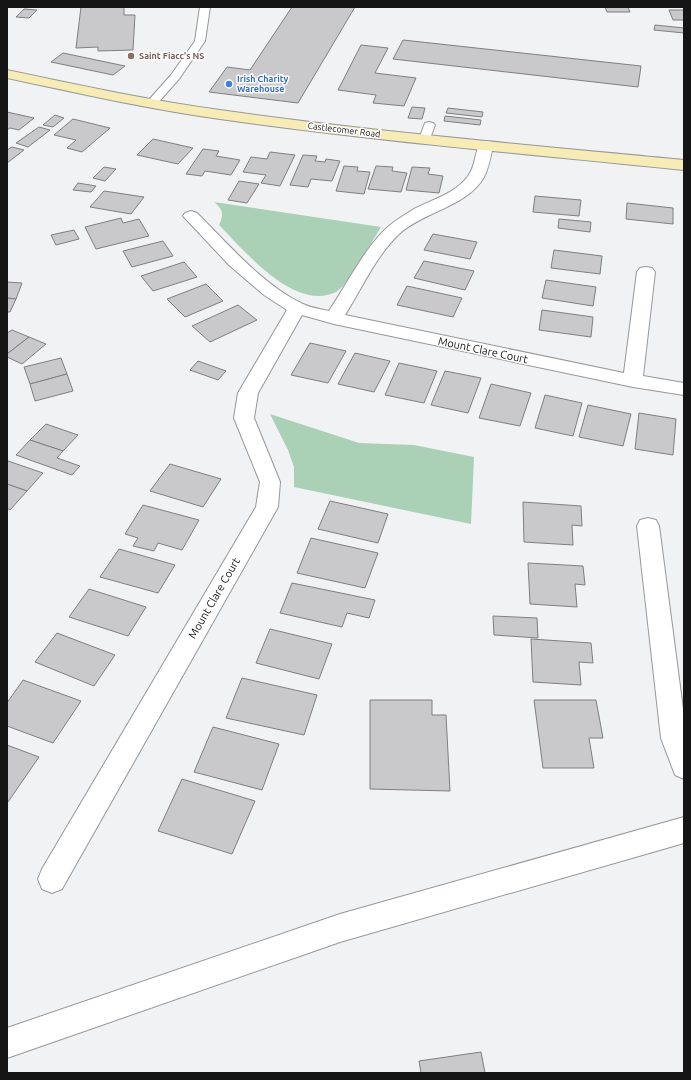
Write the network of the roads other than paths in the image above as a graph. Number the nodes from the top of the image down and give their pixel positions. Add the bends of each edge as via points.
1 (205, 7) edge
2 (7, 74) edge
3 (151, 104) junction
4 (429, 124) dead end
5 (425, 139) junction
6 (486, 145) junction
7 (684, 165) edge
8 (191, 216) dead end
9 (646, 272) dead end
10 (297, 308) junction
11 (334, 318) junction
12 (633, 381) junction
13 (684, 389) edge
14 (648, 526) dead end
15 (684, 767) edge
16 (684, 830) edge
17 (52, 879) dead end
18 (7, 1043) edge

1 - 3 lane via 200,42 175,77
2 - 3 main road, Castlecomer Road
3 - 5 main road, Castlecomer Road via 249,119
4 - 5 lane
5 - 6 main road, Castlecomer Road
6 - 7 main road, Castlecomer Road
6 - 11 street via 476,177 462,192 419,213 394,230 378,248
8 - 10 street, Mount Clare Court via 235,261 270,291
9 - 12 street
10 - 11 street, Mount Clare Court
10 - 17 street, Mount Clare Court via 248,393 244,418 270,482 267,507
11 - 12 street, Mount Clare Court
12 - 13 street, Mount Clare Court
14 - 15 street via 674,738
16 - 18 street via 340,928

